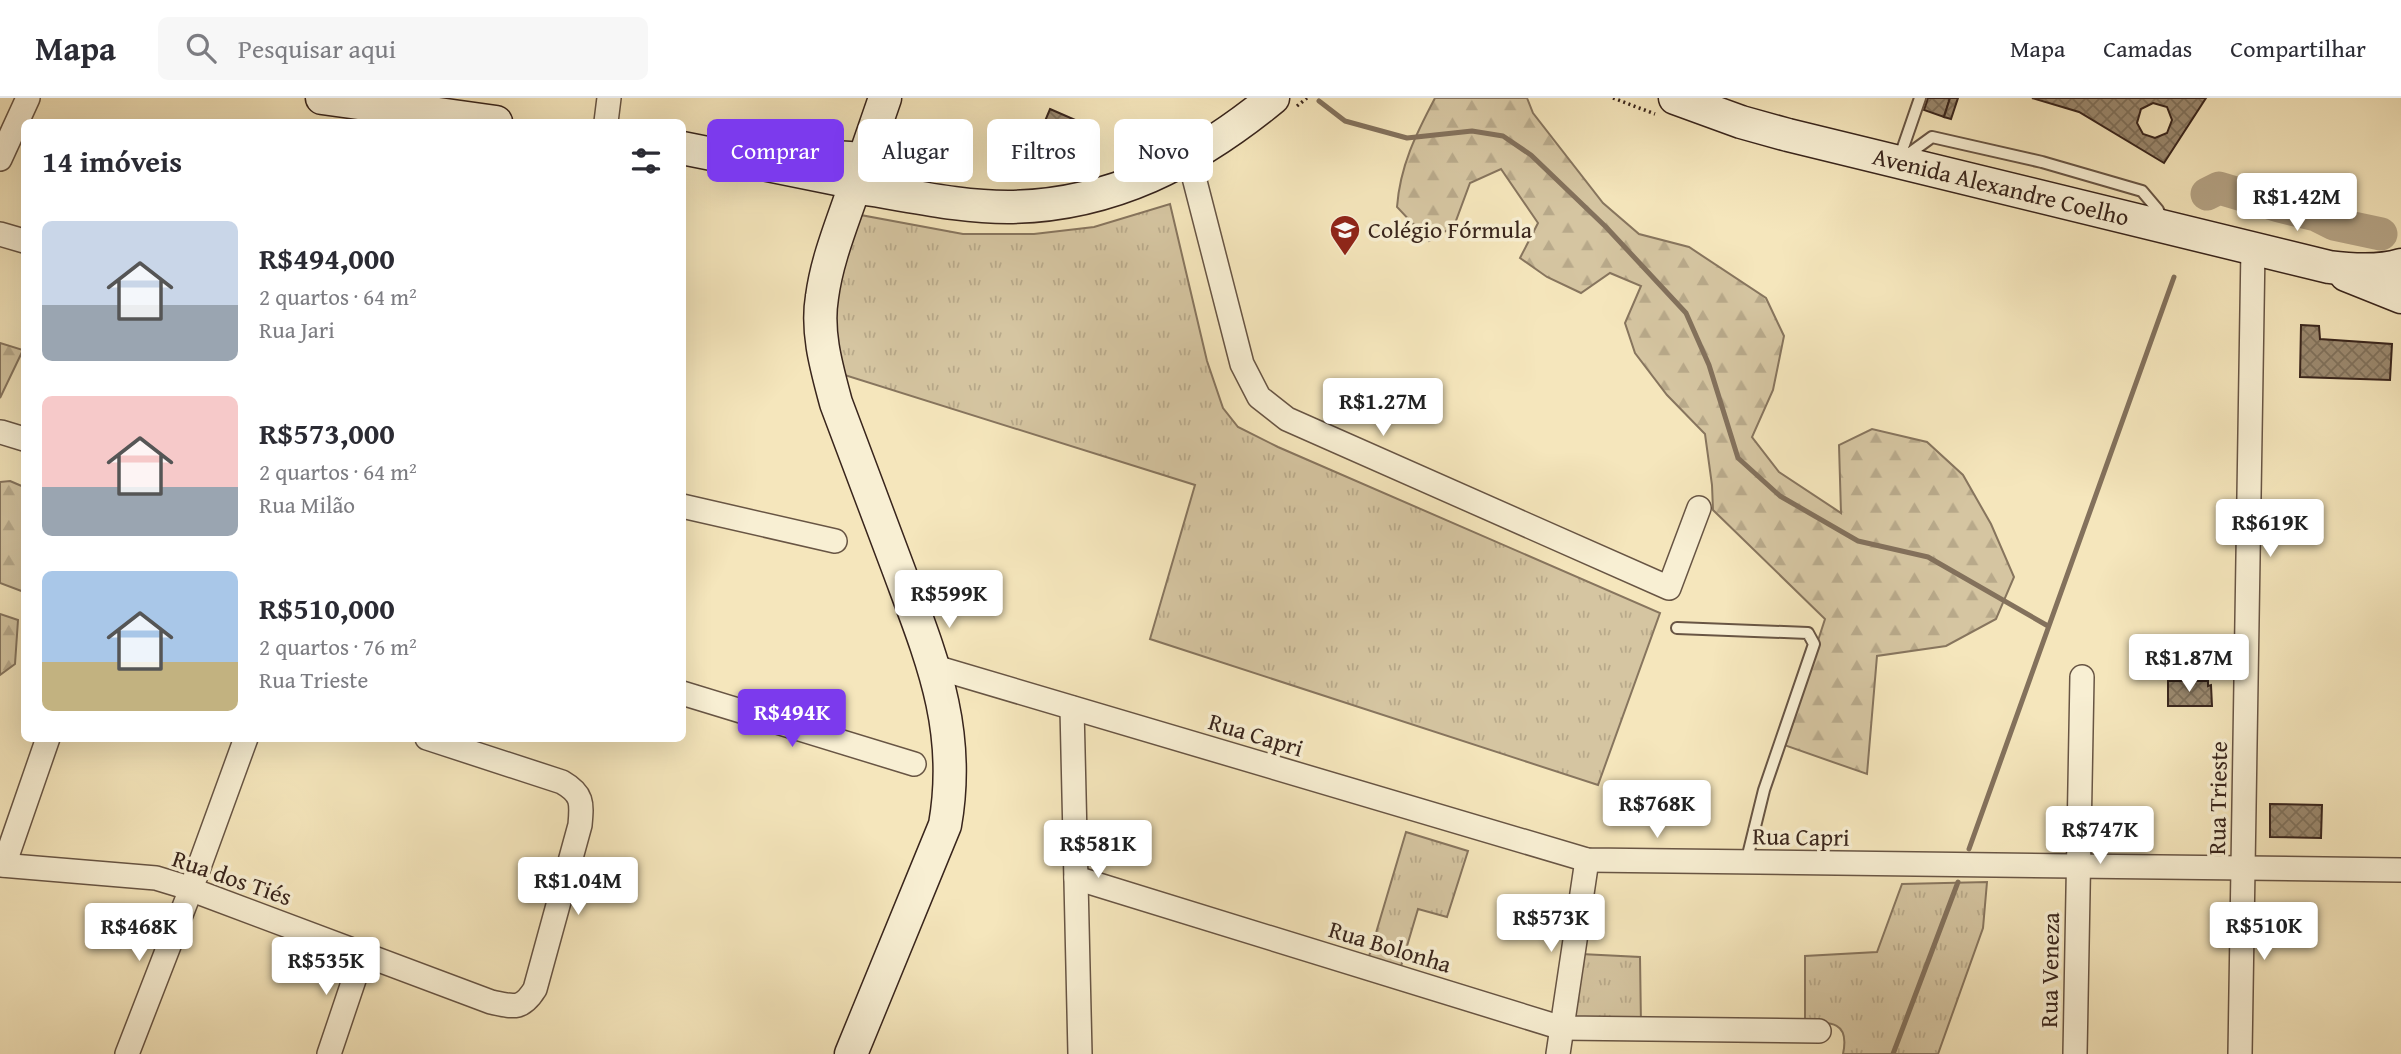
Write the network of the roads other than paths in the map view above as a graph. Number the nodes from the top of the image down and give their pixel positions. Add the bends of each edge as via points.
1 (28, 98) edge
2 (322, 98) edge
3 (609, 98) edge
4 (884, 98) edge
5 (1273, 98) edge
6 (1675, 98) edge
7 (1920, 98) edge
8 (474, 119) edge
9 (606, 119) edge
10 (1213, 144) edge
11 (690, 149) edge
12 (0, 159) edge
13 (1899, 161) junction
14 (857, 173) junction
15 (1136, 182) edge
16 (1195, 182) edge
17 (0, 234) edge
18 (21, 241) edge
19 (2253, 248) junction
20 (2401, 265) edge
21 (2329, 267) junction
22 (2401, 296) edge
23 (1, 432) edge
24 (21, 438) edge
25 (686, 507) edge
26 (1699, 508) dead end
27 (835, 541) dead end
28 (1677, 628) dead end
29 (935, 667) junction
30 (2082, 677) dead end
31 (686, 694) edge
32 (1072, 708) junction
33 (47, 742) edge
34 (245, 742) edge
35 (439, 742) edge
36 (914, 764) dead end
37 (1587, 860) junction
38 (1746, 863) junction
39 (2, 865) edge
40 (2078, 866) junction
41 (2243, 868) junction
42 (2401, 870) edge
43 (1076, 878) junction
44 (191, 889) junction
45 (363, 953) junction
46 (1562, 1028) junction
47 (1819, 1031) dead end
48 (127, 1054) edge
49 (329, 1054) edge
50 (851, 1054) edge
51 (1080, 1054) edge
52 (1558, 1054) edge
53 (2075, 1054) edge
54 (2240, 1054) edge

1 - 12 street
2 - 8 main road
3 - 9 street
4 - 14 main road
5 - 10 main road
6 - 13 main road, Avenida Alexandre Coelho via 1765,128
7 - 13 lane
11 - 14 main road
13 - 19 main road, Avenida Alexandre Coelho
14 - 15 main road via 928,198 1006,207 1051,205
14 - 29 main road via 821,299 825,364
16 - 26 street via 1242,364 1259,397 1287,419 1669,589
17 - 18 street
19 - 21 main road, Avenida Alexandre Coelho
19 - 41 street, Rua Trieste
20 - 21 main road, Avenida Alexandre Coelho via 2353,270
21 - 22 main road, Avenida Alexandre Coelho
23 - 24 street
25 - 27 street
28 - 38 lane via 1808,633 1814,644 1764,790
29 - 32 street, Rua Capri
29 - 50 main road via 951,764 944,825
30 - 40 street, Rua Veneza
31 - 36 street
32 - 37 street, Rua Capri
32 - 43 street
33 - 39 street
34 - 44 street
35 - 45 street, Rua dos Tiés via 562,782 580,798 580,825 535,989 518,1006 491,1002
37 - 38 street, Rua Capri
37 - 46 street
38 - 40 street, Rua Capri
39 - 44 street, Rua dos Tiés via 156,878
40 - 41 street, Rua Capri
40 - 53 street, Rua Veneza
41 - 42 street, Rua Capri
41 - 54 street, Rua Trieste
43 - 46 street, Rua Bolonha
43 - 51 street
44 - 45 street, Rua dos Tiés
44 - 48 street
45 - 49 street
46 - 47 street, Rua Bolonha
46 - 52 street

